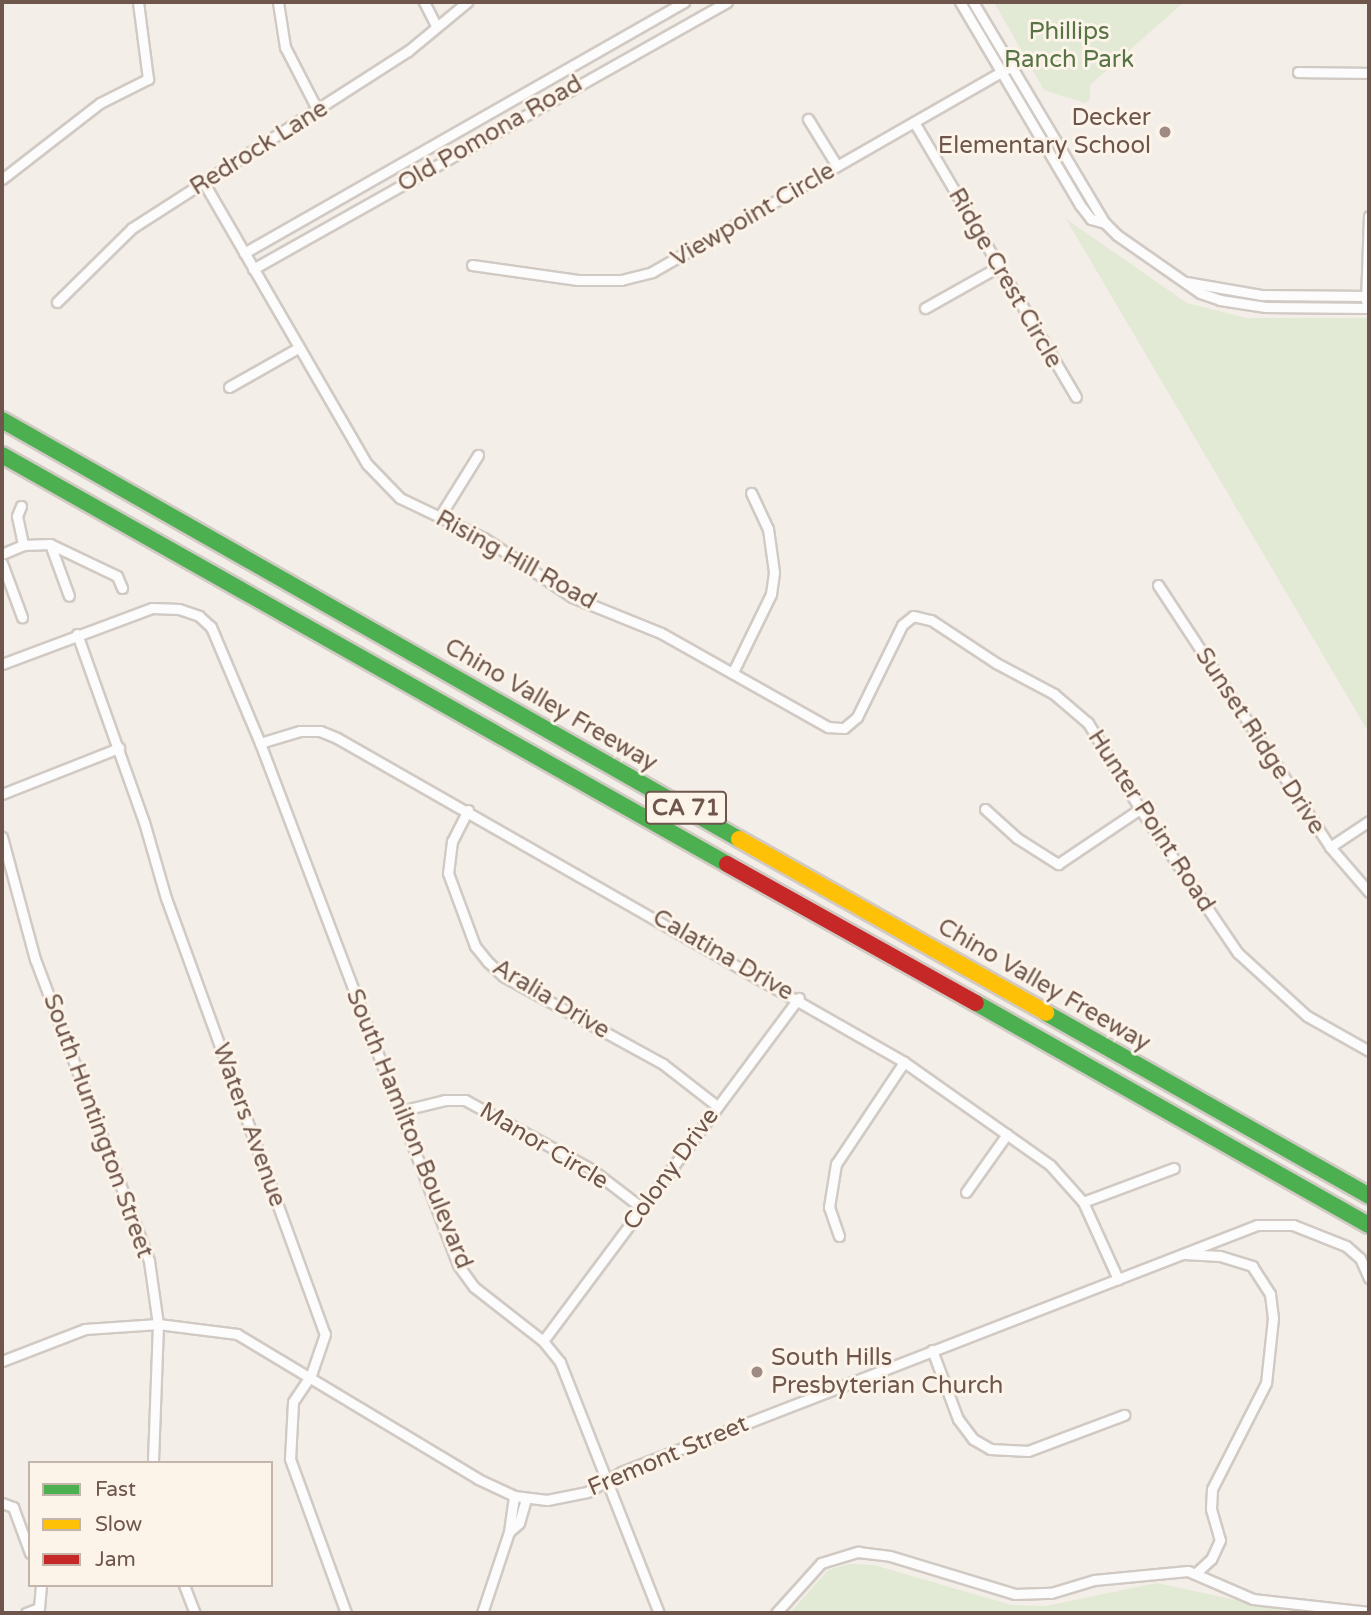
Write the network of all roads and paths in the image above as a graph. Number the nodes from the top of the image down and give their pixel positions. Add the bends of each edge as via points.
1 (138, 2) edge
2 (278, 2) edge
3 (424, 2) edge
4 (467, 2) edge
5 (684, 2) edge
6 (727, 2) edge
7 (960, 2) edge
8 (973, 2) edge
9 (436, 26) junction
10 (1012, 66) junction
11 (1298, 72) dead end
12 (1369, 72) edge
13 (1000, 73) junction
14 (318, 111) junction
15 (808, 119) dead end
16 (914, 122) junction
17 (836, 166) junction
18 (2, 178) edge
19 (204, 183) junction
20 (1369, 216) edge
21 (1105, 223) junction
22 (244, 253) junction
23 (472, 264) dead end
24 (998, 267) junction
25 (253, 269) junction
26 (1186, 282) junction
27 (1368, 296) edge
28 (57, 302) dead end
29 (925, 308) dead end
30 (1367, 308) edge
31 (298, 348) junction
32 (229, 387) dead end
33 (1076, 397) dead end
34 (2, 420) edge
35 (2, 455) edge
36 (478, 455) dead end
37 (751, 493) dead end
38 (22, 506) dead end
39 (440, 516) junction
40 (50, 544) junction
41 (23, 545) junction
42 (2, 554) edge
43 (2, 563) edge
44 (1158, 585) dead end
45 (122, 588) dead end
46 (69, 596) dead end
47 (913, 616) joint
48 (22, 617) dead end
49 (77, 634) junction
50 (2, 664) edge
51 (733, 672) junction
52 (260, 743) junction
53 (119, 748) junction
54 (2, 794) edge
55 (985, 809) dead end
56 (1140, 809) junction
57 (468, 810) junction
58 (1369, 821) edge
59 (2, 837) edge
60 (1330, 847) junction
61 (1369, 892) edge
62 (799, 998) junction
63 (1369, 1051) edge
64 (904, 1062) junction
65 (717, 1106) junction
66 (400, 1111) junction
67 (1007, 1134) junction
68 (1174, 1168) dead end
69 (966, 1192) dead end
70 (1369, 1196) edge
71 (1083, 1202) junction
72 (642, 1208) junction
73 (1369, 1225) edge
74 (839, 1236) dead end
75 (1180, 1253) junction
76 (1369, 1278) edge
77 (1118, 1279) junction
78 (158, 1324) junction
79 (543, 1341) junction
80 (932, 1350) junction
81 (2, 1360) edge
82 (311, 1375) junction
83 (1124, 1415) dead end
84 (153, 1461) edge
85 (608, 1482) junction
86 (514, 1496) junction
87 (526, 1499) junction
88 (2, 1503) edge
89 (509, 1532) junction
90 (28, 1548) edge
91 (1195, 1574) junction
92 (41, 1587) edge
93 (185, 1587) edge
94 (1369, 1612) edge
95 (26, 1613) edge
96 (195, 1613) edge
97 (346, 1613) edge
98 (482, 1613) edge
99 (659, 1613) edge
100 (776, 1613) edge

1 - 18 street via 148,79 100,103
2 - 14 street via 285,47
3 - 9 street
4 - 9 street, Redrock Lane
5 - 22 street, Old Pomona Road
6 - 25 street, Old Pomona Road
7 - 13 street
8 - 10 street
9 - 14 street, Redrock Lane via 408,51
10 - 13 street, Viewpoint Circle
10 - 21 street
11 - 12 street
13 - 16 street, Viewpoint Circle
13 - 21 street via 1080,205 1091,219
14 - 19 street, Redrock Lane
15 - 17 street
16 - 17 street, Viewpoint Circle
16 - 24 street, Ridge Crest Circle
17 - 23 street, Viewpoint Circle via 652,272 621,280 578,279
19 - 22 street, Rising Hill Road
19 - 28 street, Redrock Lane via 132,228
20 - 27 street
21 - 26 street via 1151,261
22 - 25 street, Rising Hill Road
24 - 29 street
24 - 33 street, Ridge Crest Circle
25 - 31 street, Rising Hill Road
26 - 27 street via 1261,295
26 - 30 street via 1200,293 1246,305
27 - 30 street
31 - 32 street
31 - 39 street, Rising Hill Road via 367,464 400,498
34 - 70 highway, Chino Valley Freeway / CA 71
35 - 73 highway, Chino Valley Freeway / CA 71
36 - 39 street
37 - 51 street via 768,529 774,572 771,594
38 - 41 street via 17,516
39 - 51 street, Rising Hill Road via 484,538 572,597 661,633
40 - 41 street
40 - 45 street via 117,576
40 - 46 street
41 - 42 street
43 - 48 street
44 - 60 street, Sunset Ridge Drive
47 - 51 street, Rising Hill Road via 891,643 857,717 844,728 828,727
47 - 56 street, Hunter Point Road via 931,620 1054,694 1088,723
49 - 50 street
49 - 52 street, South Hamilton Boulevard via 152,608 179,609 199,616 222,645
49 - 53 street, Waters Avenue
52 - 57 street, Calatina Drive via 300,731 320,731
52 - 66 street, South Hamilton Boulevard
53 - 54 street
53 - 82 street, Waters Avenue via 166,898 325,1334
55 - 56 street via 1017,838 1058,864
56 - 63 street, Hunter Point Road via 1238,953 1307,1016
57 - 62 street, Calatina Drive
57 - 65 street, Aralia Drive via 452,841 448,873 475,946 488,962 503,976 663,1064
58 - 60 street
59 - 78 street, South Huntington Street via 36,959 149,1261
60 - 61 street, Sunset Ridge Drive
62 - 64 street, Calatina Drive
62 - 65 street, Colony Drive
64 - 67 street, Calatina Drive
64 - 74 street via 836,1164 829,1207
65 - 72 street, Colony Drive
66 - 72 street, Manor Circle via 465,1100 591,1169
66 - 79 street, South Hamilton Boulevard via 458,1265 474,1287
67 - 69 street
67 - 71 street, Calatina Drive via 1050,1165
68 - 71 street
71 - 77 street, Calatina Drive
72 - 79 street, Colony Drive
75 - 76 street, Fremont Street via 1278,1223 1307,1229 1346,1246 1360,1258
75 - 77 street, Fremont Street
75 - 91 street via 1220,1256 1252,1266 1270,1294 1273,1318 1266,1383 1212,1489 1211,1509 1220,1540 1211,1559
77 - 80 street, Fremont Street
78 - 81 street, Fremont Street via 85,1329
78 - 82 street, Fremont Street via 237,1334
78 - 84 street, South Huntington Street
79 - 85 street, South Hamilton Boulevard via 573,1388
80 - 83 street via 958,1419 972,1439 990,1449 1028,1451
80 - 85 street, Fremont Street via 621,1472
82 - 86 street, Fremont Street via 478,1479
82 - 97 street, Waters Avenue via 293,1402 290,1459
85 - 87 street, Fremont Street via 567,1498
85 - 99 street, South Hamilton Boulevard
86 - 87 street, Fremont Street
86 - 89 street
87 - 89 street via 519,1524
88 - 90 street via 13,1507
89 - 98 street
91 - 94 street via 1253,1599
91 - 100 street via 1134,1575 1051,1593 1016,1594 890,1556 858,1552 821,1563
92 - 95 street via 39,1608
93 - 96 street

